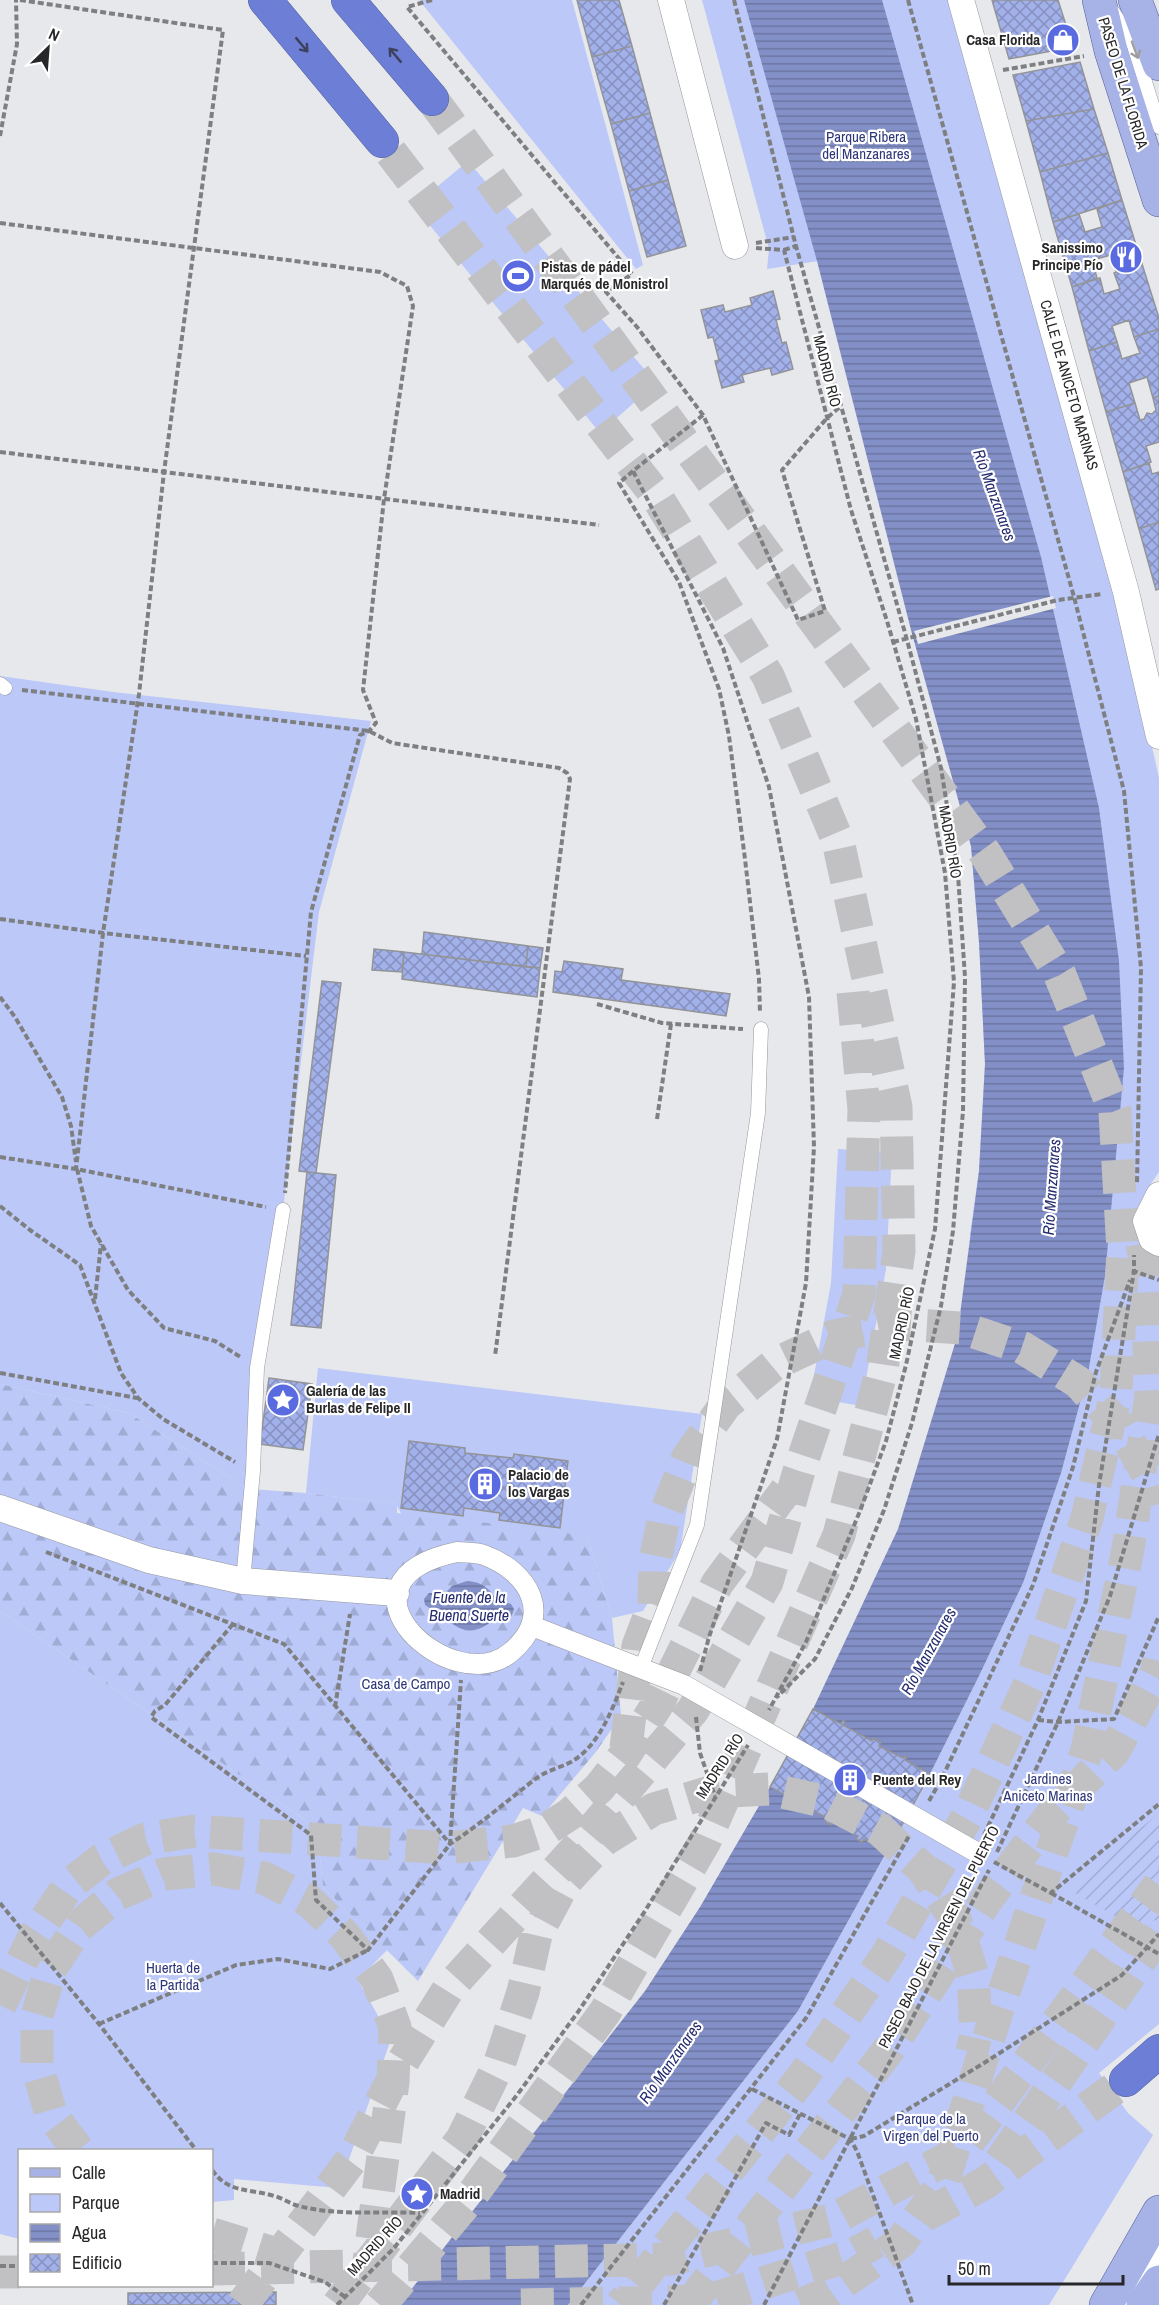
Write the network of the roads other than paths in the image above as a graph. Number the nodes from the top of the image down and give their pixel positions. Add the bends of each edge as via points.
1 (265, 0) edge
2 (348, 0) edge
3 (671, 0) edge
4 (961, 0) edge
5 (1099, 0) edge
6 (1105, 0) edge
7 (1135, 0) edge
8 (1159, 64) edge
9 (432, 99) tunnel mouth
10 (1159, 127) edge
11 (382, 141) tunnel mouth
12 (1159, 201) edge
13 (735, 246) road end
14 (1159, 736) edge
15 (760, 1029) road end
16 (1148, 1194) edge
17 (283, 1210) road end
18 (1159, 1243) edge
19 (0, 1508) edge
20 (243, 1581) junction
21 (396, 1593) junction
22 (532, 1626) junction
23 (635, 1666) junction
24 (984, 1857) road end
25 (1159, 2051) edge
26 (1126, 2080) tunnel mouth
27 (1159, 2212) edge
28 (1159, 2249) edge
29 (1159, 2282) edge
30 (1106, 2305) edge
31 (1124, 2305) edge
32 (1143, 2305) edge

1 -> 11 highway
9 -> 2 highway
3 - 13 street
4 - 14 street, CALLE DE ANICETO MARINAS via 1126,592
5 - 12 main road, PASEO DE LA FLORIDA via 1111,51
6 -> 10 lane via 1133,43
7 - 8 main road
15 - 23 lane via 758,1113 697,1525
16 - 18 street via 1146,1221 1152,1239
17 - 20 lane via 257,1368
19 - 20 street via 150,1560
20 - 21 street
21 - 22 street via 404,1624 441,1657 491,1664 521,1644
21 - 22 street via 420,1562 457,1552 483,1555 509,1569 528,1587 534,1608
22 - 23 street
23 - 24 street via 684,1685
25 - 26 highway
27 - 30 main road
28 - 31 street
29 - 32 main road

